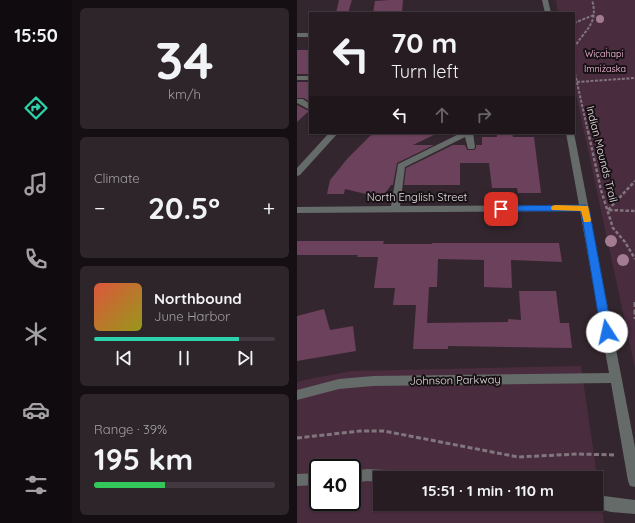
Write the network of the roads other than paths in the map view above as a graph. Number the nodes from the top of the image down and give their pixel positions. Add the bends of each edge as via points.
1 (545, 0) edge
2 (547, 12) edge
3 (297, 35) edge
4 (309, 35) edge
5 (297, 78) edge
6 (309, 78) edge
7 (300, 101) dead end
8 (309, 107) edge
9 (333, 134) edge
10 (466, 134) edge
11 (468, 134) edge
12 (570, 134) edge
13 (471, 147) dead end
14 (297, 173) edge
15 (585, 208) junction
16 (395, 209) junction
17 (297, 210) edge
18 (615, 378) junction
19 (297, 395) edge
20 (373, 475) edge
21 (361, 476) edge
22 (309, 479) edge
23 (297, 480) edge
24 (635, 481) edge
25 (603, 504) edge
26 (635, 506) edge

1 - 2 street
3 - 4 street
5 - 6 street
7 - 8 street
9 - 14 street
10 - 16 street via 401,166
11 - 13 street
12 - 15 street
15 - 16 street, North English Street
15 - 18 street
16 - 17 street, North English Street
18 - 19 street, Johnson Parkway via 373,381 339,384
18 - 24 street
20 - 21 street
22 - 23 street
25 - 26 street

